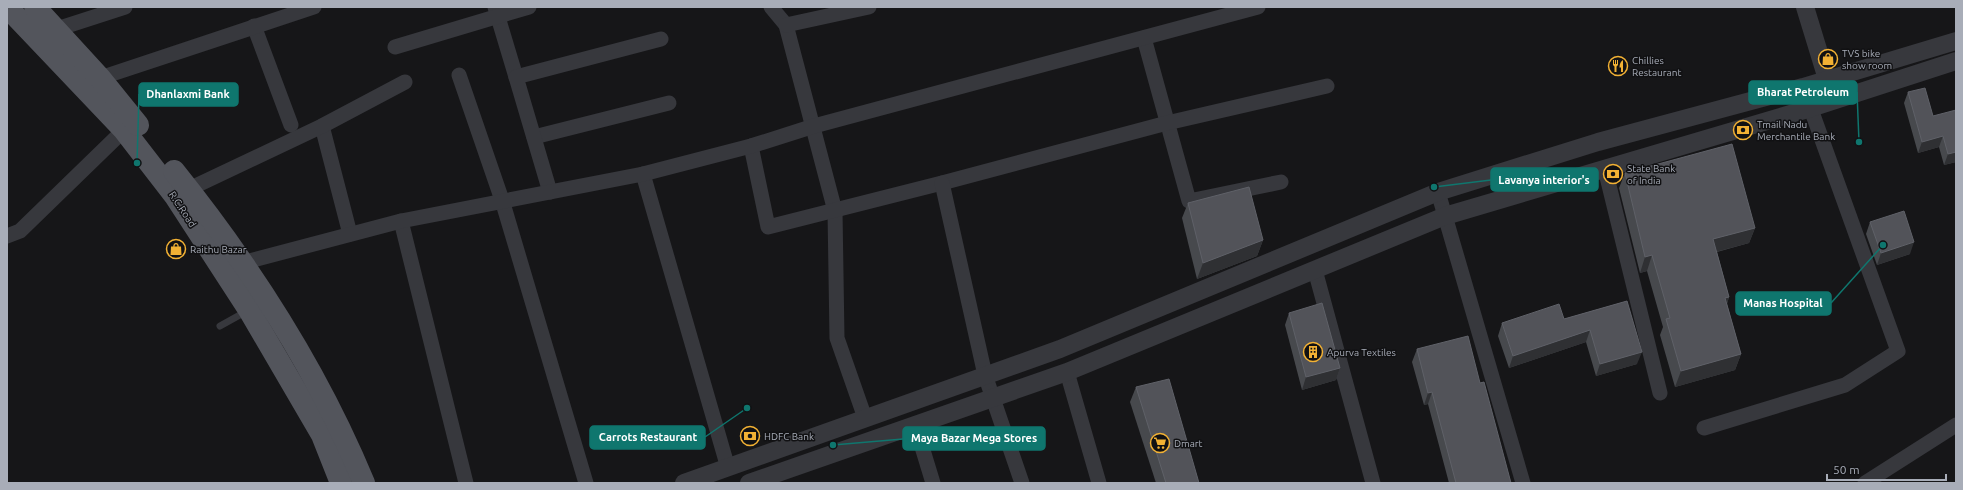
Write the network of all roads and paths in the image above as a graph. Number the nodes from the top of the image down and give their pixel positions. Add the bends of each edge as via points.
1 (7, 7) edge
2 (35, 7) edge
3 (124, 7) edge
4 (314, 7) edge
5 (529, 7) edge
6 (771, 7) edge
7 (869, 7) edge
8 (1258, 7) edge
9 (1805, 7) edge
10 (496, 12) edge
11 (786, 25) junction
12 (254, 26) junction
13 (57, 29) junction
14 (1144, 38) junction
15 (661, 39) dead end
16 (1956, 41) edge
17 (395, 47) dead end
18 (1956, 62) edge
19 (460, 75) dead end
20 (100, 78) junction
21 (516, 78) junction
22 (1827, 80) junction
23 (405, 82) dead end
24 (1327, 86) dead end
25 (1803, 87) junction
26 (1834, 100) junction
27 (669, 103) dead end
28 (1811, 108) junction
29 (1167, 123) junction
30 (291, 125) dead end
31 (322, 126) junction
32 (814, 126) junction
33 (124, 130) junction
34 (534, 137) junction
35 (751, 146) junction
36 (1606, 169) junction
37 (643, 174) junction
38 (1281, 182) dead end
39 (942, 184) junction
40 (189, 189) junction
41 (550, 192) junction
42 (1438, 192) junction
43 (502, 200) junction
44 (835, 211) junction
45 (1444, 216) junction
46 (401, 221) junction
47 (350, 234) junction
48 (7, 236) edge
49 (242, 263) junction
50 (221, 268) junction
51 (1315, 270) junction
52 (249, 310) junction
53 (220, 326) dead end
54 (1067, 372) junction
55 (985, 375) junction
56 (1660, 393) dead end
57 (993, 397) junction
58 (865, 418) junction
59 (915, 424) junction
60 (1956, 425) edge
61 (1704, 428) dead end
62 (728, 468) junction
63 (341, 483) edge
64 (364, 483) edge
65 (466, 483) edge
66 (586, 483) edge
67 (684, 483) edge
68 (749, 483) edge
69 (933, 483) edge
70 (1022, 483) edge
71 (1099, 483) edge
72 (1373, 483) edge
73 (1523, 483) edge
74 (1865, 483) edge

1 - 33 main road, R.C.Road
2 - 13 main road, R.C.Road
3 - 13 street
4 - 12 street
5 - 10 street
6 - 11 street
7 - 11 street
8 - 14 street
9 - 22 street
10 - 17 street
10 - 21 street
11 - 32 street
12 - 20 street
12 - 30 street
13 - 20 main road, R.C.Road
14 - 29 street
14 - 32 street
15 - 21 street
16 - 22 street
18 - 26 street
19 - 43 street
20 - 40 main road, R.C.Road
21 - 34 street
22 - 25 street
22 - 26 street
23 - 31 street
24 - 29 street
25 - 28 street
25 - 42 street via 1598,142
26 - 28 street
27 - 34 street
28 - 36 street
28 - 61 street via 1898,351 1845,385
29 - 38 street via 1189,201
29 - 39 street
31 - 40 street
31 - 47 street
32 - 35 street
32 - 44 street
33 - 48 street via 20,231
33 - 50 main road, R.C.Road via 175,196
34 - 41 street
35 - 37 street
35 - 44 street via 768,227
36 - 45 street
36 - 56 street
37 - 41 street
37 - 62 street
39 - 44 street
39 - 55 street
40 - 49 main road, R.C.Road
41 - 43 street
42 - 45 street
42 - 55 street via 1060,349
43 - 46 street
43 - 66 street
44 - 58 street via 837,338
45 - 51 street
45 - 73 street
46 - 47 street
46 - 65 street
47 - 49 street
49 - 50 street
49 - 64 main road, R.C.Road via 300,350 349,445
50 - 52 main road, R.C.Road
51 - 54 street
51 - 72 street
52 - 53 lane
52 - 63 main road, R.C.Road via 322,435
54 - 57 street
54 - 71 street
55 - 57 street
55 - 58 street
57 - 59 street
57 - 70 street
58 - 62 street
59 - 68 street
59 - 69 street
60 - 74 street
62 - 67 street

